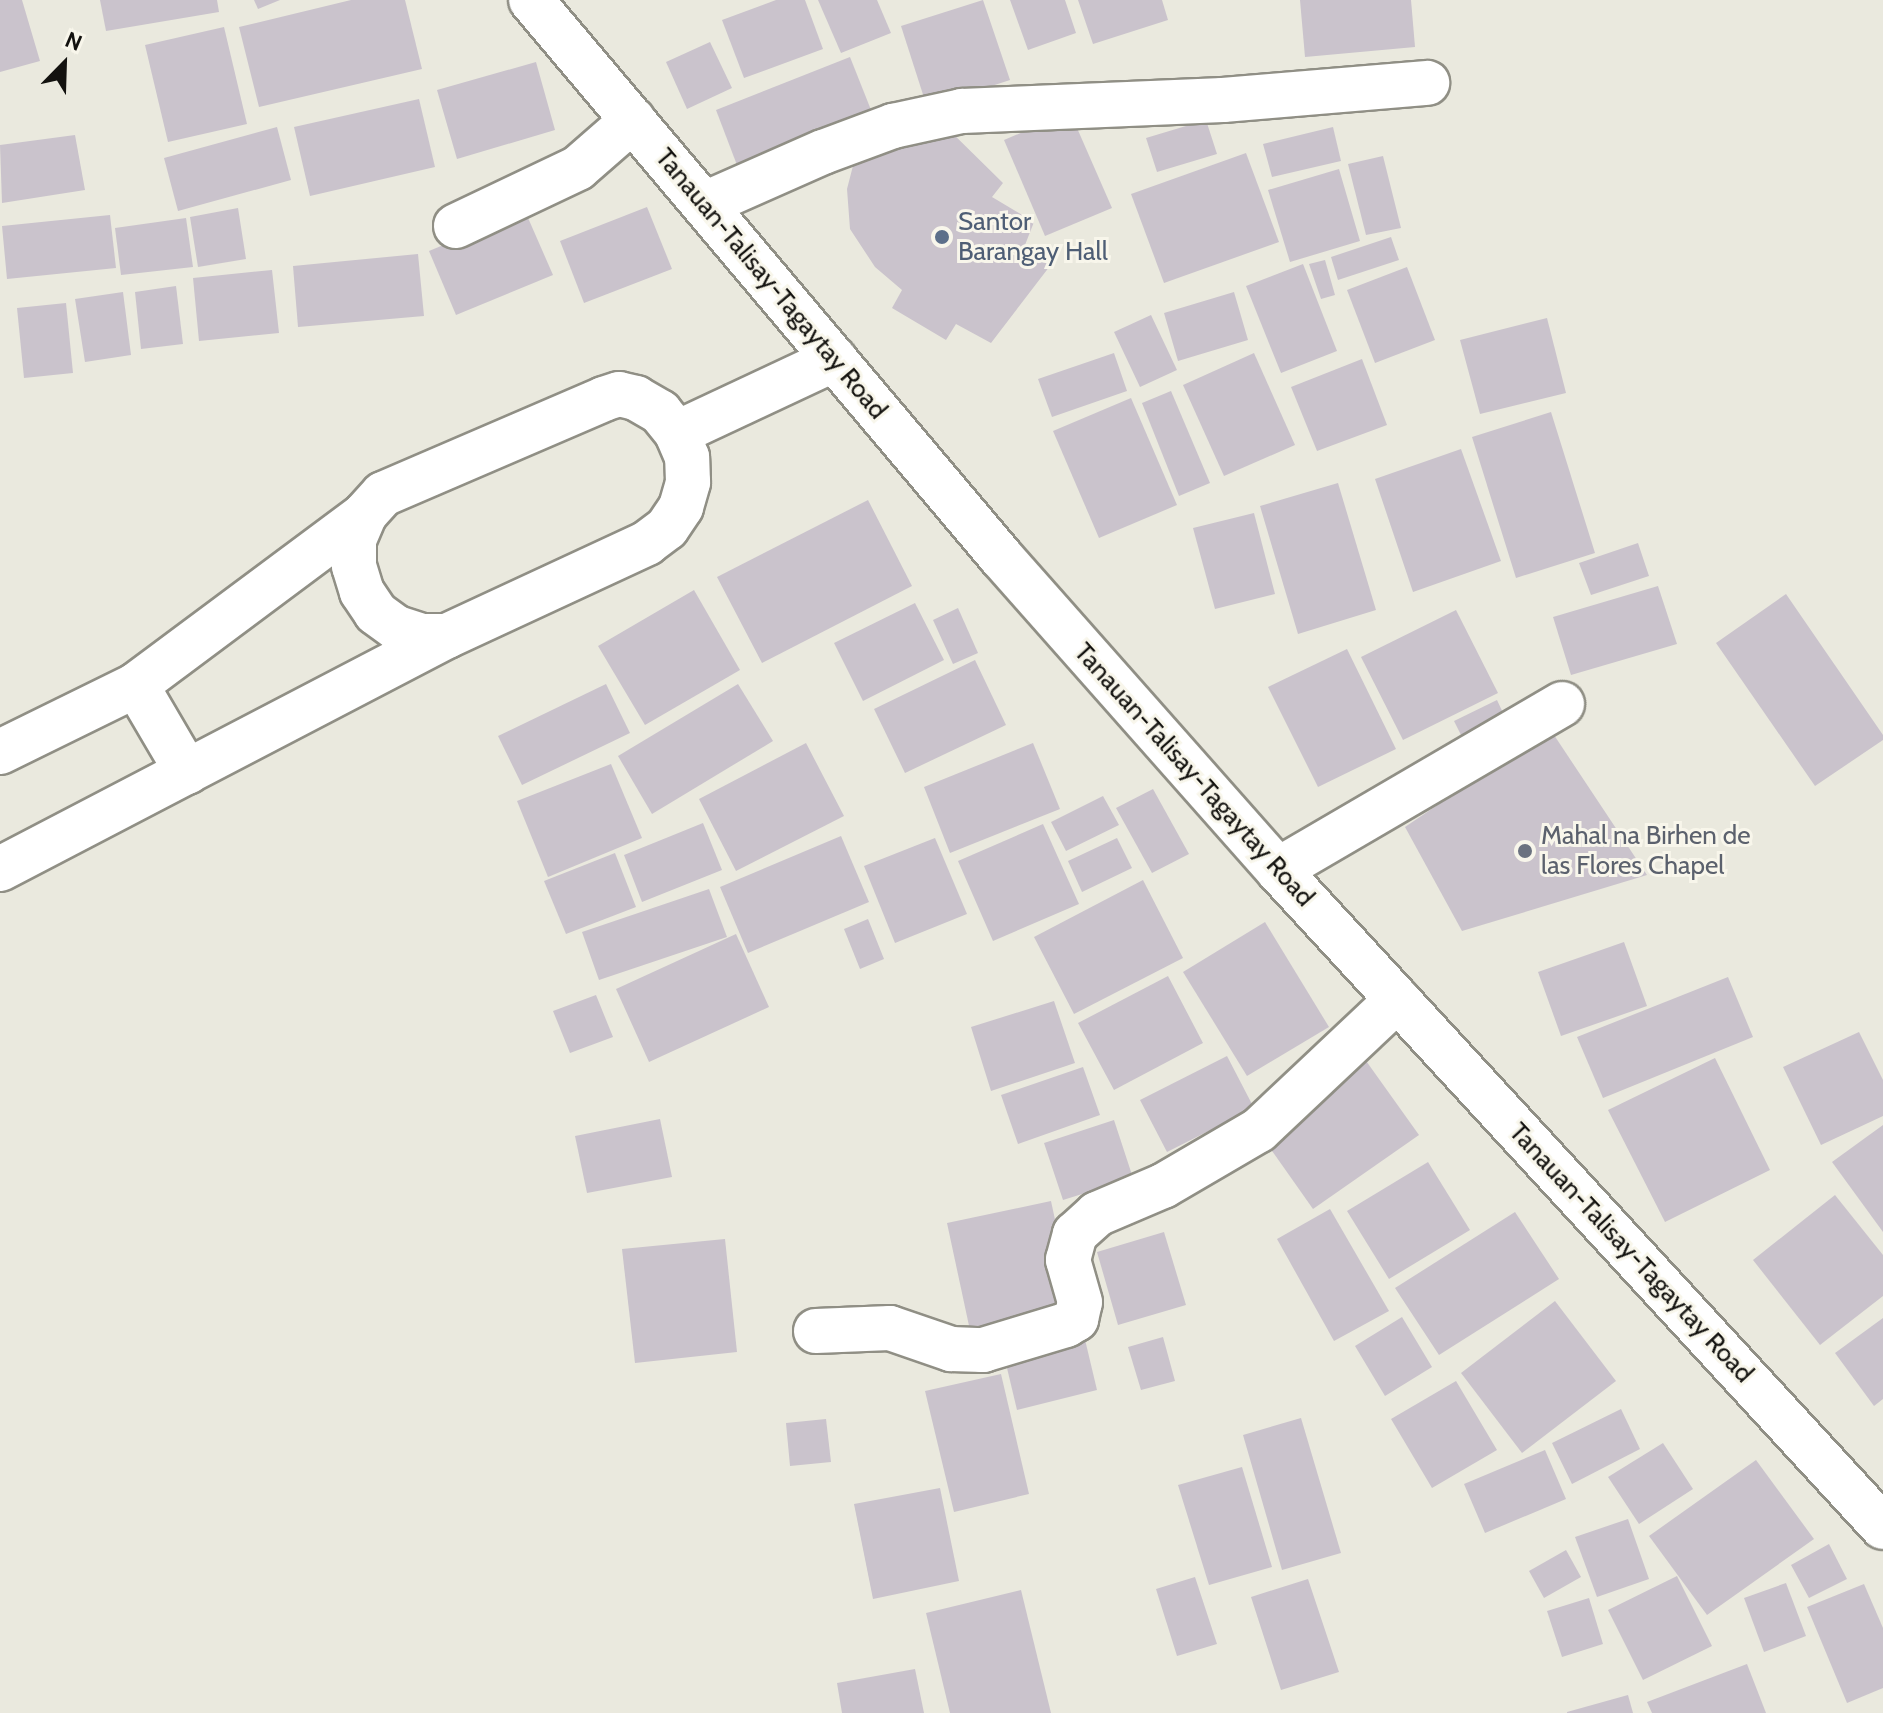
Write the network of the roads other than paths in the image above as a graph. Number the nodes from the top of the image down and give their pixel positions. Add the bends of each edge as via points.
1 (531, 0) edge
2 (1427, 83) dead end
3 (633, 120) junction
4 (705, 204) junction
5 (456, 226) dead end
6 (835, 359) junction
7 (677, 433) junction
8 (365, 514) junction
9 (447, 636) junction
10 (136, 685) junction
11 (1562, 704) dead end
12 (0, 752) edge
13 (187, 772) junction
14 (0, 869) edge
15 (1278, 870) junction
16 (1397, 1000) junction
17 (816, 1331) dead end
18 (1883, 1527) edge

1 - 3 main road, Tanauan-Talisay-Tagaytay Road
2 - 4 main road via 1223,100 962,111 893,126
3 - 4 main road, Tanauan-Talisay-Tagaytay Road
3 - 5 main road via 578,168
4 - 6 main road, Tanauan-Talisay-Tagaytay Road
6 - 7 main road
6 - 15 main road, Tanauan-Talisay-Tagaytay Road via 1001,557
7 - 8 main road via 660,412 619,394 407,482 383,494
7 - 9 main road via 687,457 688,482 681,507 667,528 647,543
8 - 9 main road via 354,540 354,566 376,613 397,628
8 - 10 main road
9 - 13 main road
10 - 12 main road
10 - 13 main road
11 - 15 main road
13 - 14 main road
15 - 16 main road, Tanauan-Talisay-Tagaytay Road
16 - 17 main road via 1259,1130 1163,1186 1097,1214 1075,1234 1068,1260 1080,1302 1076,1319 1066,1325 983,1350 951,1349 890,1328
16 - 18 main road, Tanauan-Talisay-Tagaytay Road

